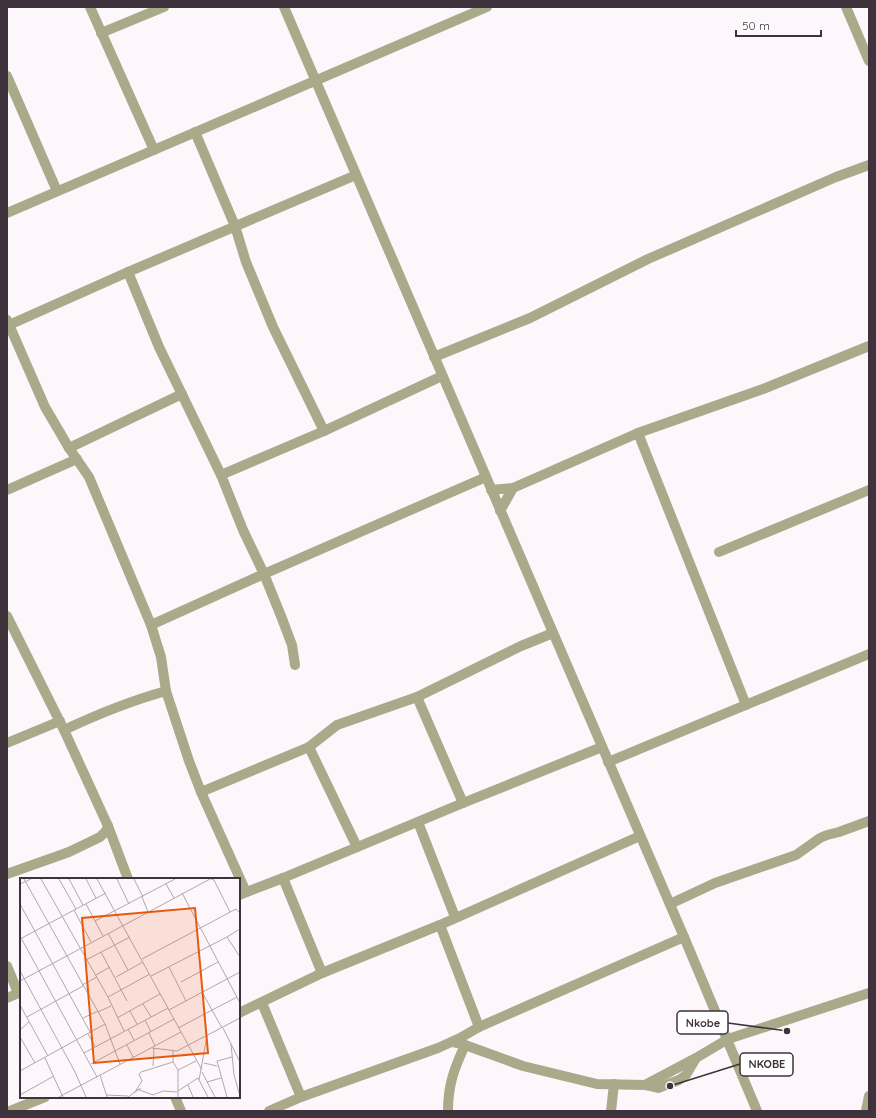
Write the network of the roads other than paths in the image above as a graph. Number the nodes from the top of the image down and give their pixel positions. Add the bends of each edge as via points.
1 (90, 7) edge
2 (164, 7) edge
3 (284, 7) edge
4 (486, 7) edge
5 (846, 7) edge
6 (101, 33) junction
7 (869, 61) edge
8 (7, 76) edge
9 (315, 81) junction
10 (195, 132) junction
11 (154, 150) junction
12 (869, 165) edge
13 (356, 175) junction
14 (58, 191) junction
15 (7, 213) edge
16 (235, 226) junction
17 (128, 272) junction
18 (8, 323) edge
19 (869, 346) edge
20 (434, 357) junction
21 (442, 376) junction
22 (182, 394) junction
23 (324, 431) junction
24 (638, 433) junction
25 (69, 448) junction
26 (77, 459) junction
27 (221, 475) junction
28 (486, 477) junction
29 (513, 488) junction
30 (7, 490) edge
31 (491, 490) junction
32 (869, 490) edge
33 (500, 511) junction
34 (719, 552) dead end
35 (264, 574) junction
36 (7, 616) edge
37 (151, 625) junction
38 (553, 633) junction
39 (869, 654) edge
40 (295, 665) dead end
41 (166, 691) junction
42 (417, 697) junction
43 (746, 705) junction
44 (62, 725) junction
45 (7, 743) edge
46 (309, 746) junction
47 (602, 747) junction
48 (608, 762) junction
49 (201, 792) junction
50 (463, 803) junction
51 (869, 821) edge
52 (418, 822) junction
53 (108, 826) junction
54 (640, 836) junction
55 (357, 847) junction
56 (7, 874) edge
57 (128, 878) edge
58 (236, 878) edge
59 (283, 878) junction
60 (243, 894) edge
61 (670, 904) junction
62 (456, 917) junction
63 (440, 924) junction
64 (684, 938) junction
65 (7, 966) edge
66 (322, 973) junction
67 (19, 992) edge
68 (869, 993) edge
69 (7, 998) edge
70 (262, 1003) junction
71 (240, 1013) edge
72 (479, 1027) junction
73 (728, 1039) junction
74 (452, 1042) junction
75 (465, 1045) junction
76 (614, 1084) junction
77 (869, 1096) edge
78 (302, 1097) junction
79 (42, 1098) edge
80 (175, 1098) edge
81 (10, 1111) edge
82 (181, 1111) edge
83 (270, 1111) edge
84 (448, 1111) edge
85 (611, 1111) edge
86 (757, 1111) edge
87 (866, 1111) edge

1 - 6 street
2 - 6 street
3 - 9 street
4 - 9 street
5 - 7 street
6 - 11 street
8 - 14 street
9 - 10 street
9 - 13 street
10 - 11 street
10 - 16 street
11 - 14 street
12 - 20 street via 648,259 530,318
13 - 16 street
13 - 20 street
14 - 15 street
16 - 17 street
16 - 23 street via 246,262 273,327
17 - 18 street
17 - 22 street via 159,347
18 - 25 street via 45,407
19 - 24 street via 763,389
20 - 21 street
21 - 23 street
21 - 28 street
22 - 25 street
22 - 27 street
23 - 27 street
24 - 29 street
24 - 43 street
25 - 26 street
26 - 30 street
26 - 37 street via 89,477
27 - 35 street via 242,530
28 - 31 street
28 - 35 street
29 - 31 street
29 - 33 street
31 - 33 street
32 - 34 street
33 - 38 street
35 - 37 street
35 - 40 street via 292,645
36 - 44 street
37 - 41 street via 162,657
38 - 42 street
38 - 47 street
39 - 43 street
41 - 44 street
41 - 49 street
42 - 46 street via 337,725
42 - 50 street
43 - 48 street
44 - 45 street
44 - 53 street
46 - 49 street
46 - 55 street
47 - 48 street
47 - 50 street
48 - 54 street
49 - 58 street
50 - 52 street
51 - 61 street via 820,838 796,855 715,883
52 - 55 street
52 - 62 street
53 - 56 street via 100,837 68,852
53 - 57 street
54 - 61 street
54 - 62 street
55 - 59 street
59 - 60 street
59 - 66 street
61 - 64 street
62 - 63 street
63 - 66 street
63 - 72 street
64 - 72 street
64 - 73 street
65 - 67 street
66 - 70 street
67 - 69 street
68 - 73 street
70 - 71 street
70 - 78 street
72 - 74 street
73 - 76 street via 646,1085
73 - 86 street
74 - 75 street
74 - 78 street
75 - 76 street via 523,1066 597,1084
75 - 84 street via 452,1075
76 - 85 street
77 - 87 street
78 - 83 street
79 - 81 street
80 - 82 street

